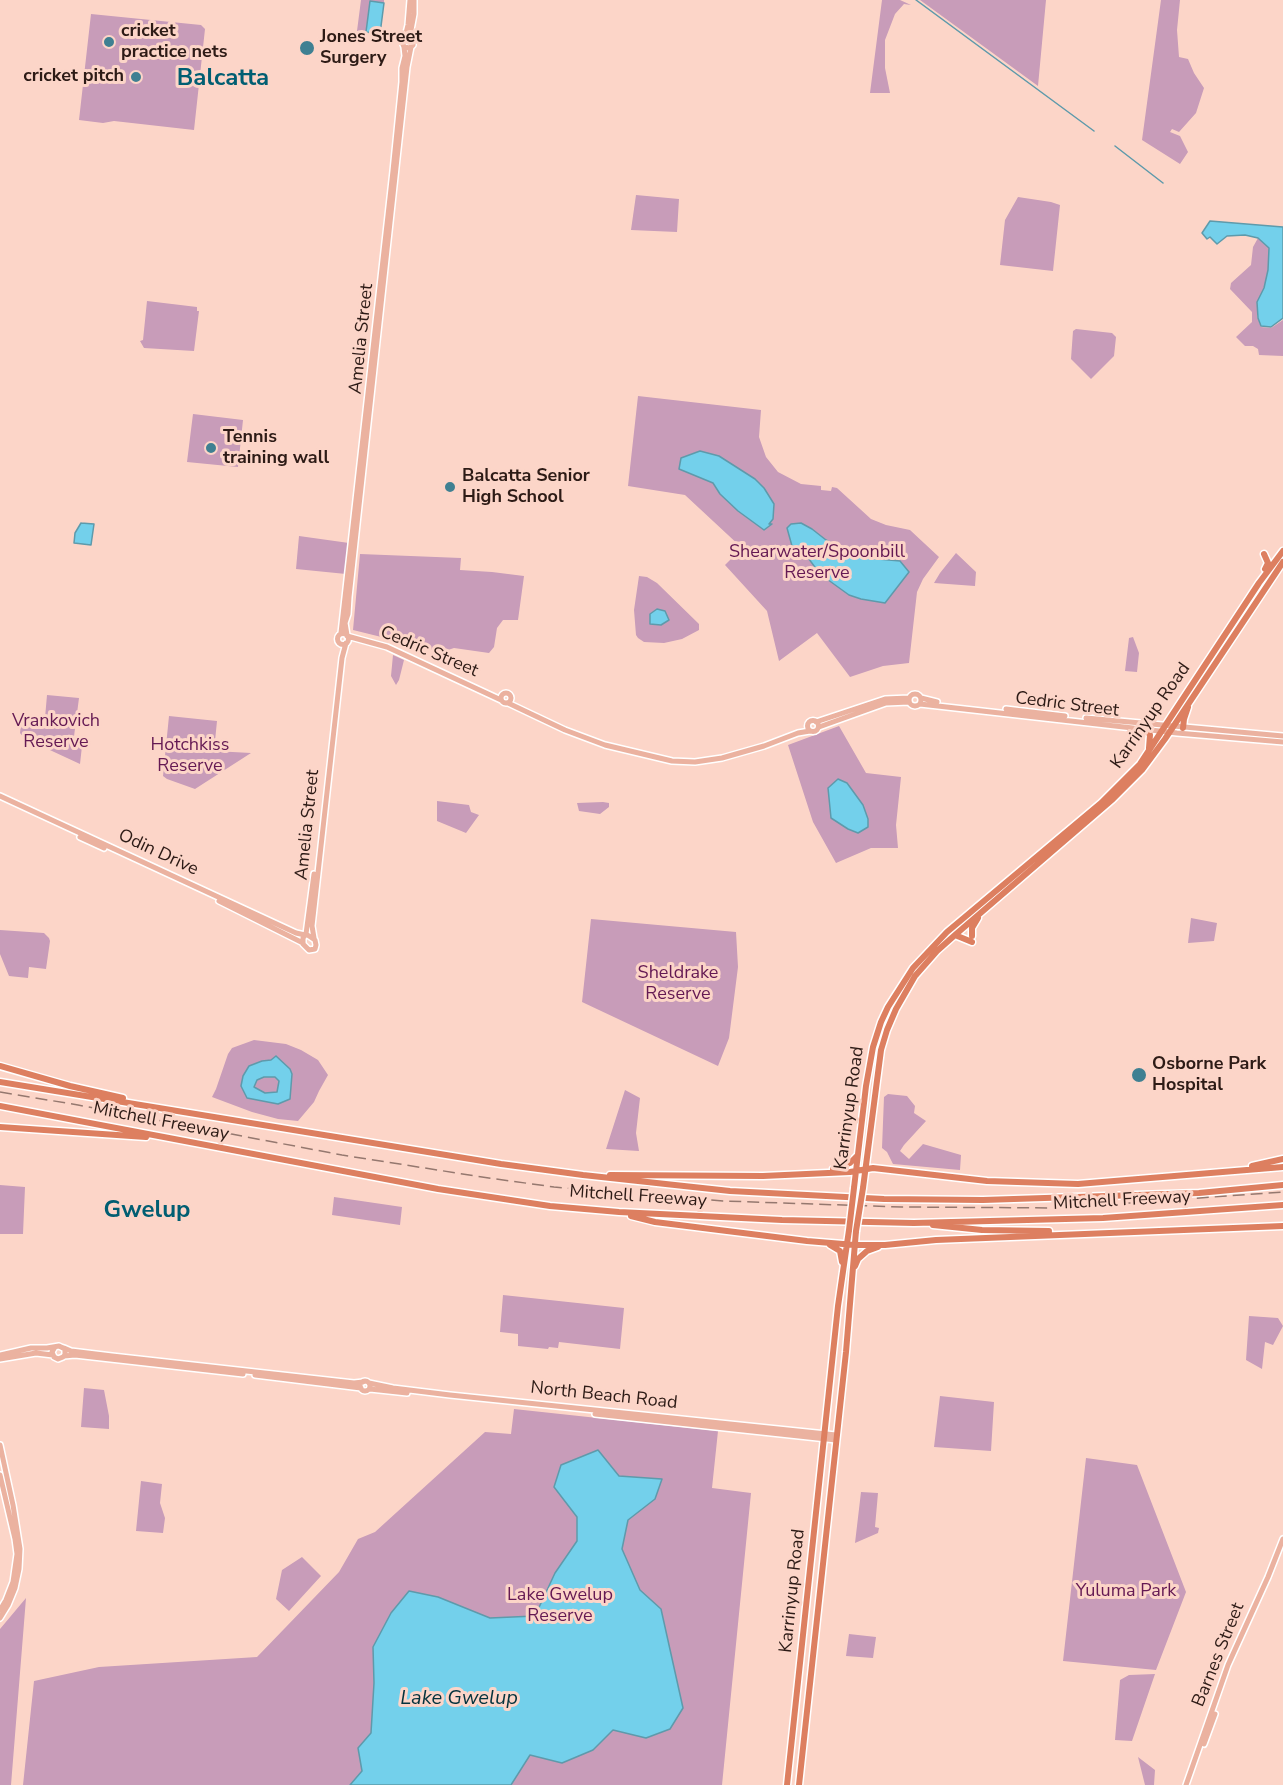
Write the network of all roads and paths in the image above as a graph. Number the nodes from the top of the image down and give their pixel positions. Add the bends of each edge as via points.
1 (412, 0) edge
2 (409, 38) junction
3 (407, 47) junction
4 (1283, 551) edge
5 (1264, 554) dead end
6 (1283, 562) edge
7 (1259, 583) junction
8 (346, 638) junction
9 (339, 643) junction
10 (1193, 696) junction
11 (909, 700) junction
12 (921, 701) junction
13 (818, 724) junction
14 (809, 728) junction
15 (1184, 728) junction
16 (1146, 729) junction
17 (1167, 729) junction
18 (1231, 734) junction
19 (1282, 739) edge
20 (1146, 754) junction
21 (0, 798) edge
22 (980, 914) junction
23 (305, 935) junction
24 (955, 935) junction
25 (314, 938) junction
26 (303, 943) junction
27 (887, 1030) junction
28 (873, 1047) junction
29 (0, 1066) edge
30 (0, 1082) edge
31 (0, 1106) edge
32 (170, 1109) junction
33 (0, 1127) edge
34 (869, 1133) junction
35 (170, 1138) junction
36 (858, 1155) junction
37 (1283, 1160) edge
38 (1283, 1167) edge
39 (866, 1169) junction
40 (886, 1169) junction
41 (856, 1171) junction
42 (1231, 1171) junction
43 (818, 1173) junction
44 (583, 1176) junction
45 (1283, 1185) edge
46 (1283, 1206) edge
47 (619, 1212) junction
48 (914, 1222) junction
49 (1283, 1226) edge
50 (853, 1230) junction
51 (1106, 1233) junction
52 (807, 1241) junction
53 (851, 1244) junction
54 (885, 1245) junction
55 (853, 1269) junction
56 (842, 1283) junction
57 (838, 1306) junction
58 (850, 1307) junction
59 (55, 1347) junction
60 (64, 1348) junction
61 (53, 1355) junction
62 (64, 1356) junction
63 (1, 1358) edge
64 (366, 1385) junction
65 (824, 1436) junction
66 (836, 1437) junction
67 (0, 1446) edge
68 (0, 1475) edge
69 (0, 1484) edge
70 (4, 1491) junction
71 (1283, 1539) edge
72 (1283, 1548) edge
73 (0, 1610) edge
74 (0, 1618) edge
75 (787, 1785) edge
76 (798, 1785) edge
77 (1188, 1785) edge

1 - 2 main road
2 - 3 main road via 413,44
2 - 3 main road via 402,42
3 - 8 main road, Amelia Street
4 - 7 highway, Karrinyup Road
5 - 7 highway via 1268,563
6 - 10 highway, Karrinyup Road
7 - 17 highway, Karrinyup Road
8 - 9 main road, Cedric Street
8 - 9 main road, Amelia Street via 337,638
8 - 14 main road, Cedric Street via 383,645 481,690 502,697 509,695 509,701 524,711 605,746 672,761 747,752
8 - 25 main road, Amelia Street via 316,883
9 - 23 main road, Amelia Street
10 - 15 highway
10 - 17 highway, Karrinyup Road
11 - 12 main road, Cedric Street via 913,706
11 - 12 main road, Cedric Street via 915,694
11 - 13 main road, Cedric Street via 885,699
12 - 16 main road, Cedric Street
12 - 17 main road, Cedric Street
13 - 14 main road, Cedric Street via 811,721
13 - 14 main road, Cedric Street via 816,731
15 - 17 main road, Cedric Street
15 - 18 main road, Cedric Street
16 - 17 main road, Cedric Street
16 - 20 highway via 1150,741
17 - 18 main road, Cedric Street
17 - 20 highway, Karrinyup Road
17 - 22 highway, Karrinyup Road via 1130,784
18 - 19 main road, Cedric Street
20 - 28 highway, Karrinyup Road via 1115,790 939,940 913,968 888,1007
21 - 23 main road, Odin Drive
21 - 26 main road, Odin Drive
22 - 24 highway, Karrinyup Road
22 - 24 highway via 972,939
23 - 25 main road, Odin Drive
23 - 26 main road
24 - 27 highway, Karrinyup Road via 915,976
25 - 26 main road via 316,947 312,950
27 - 28 highway via 879,1048
27 - 34 highway, Karrinyup Road
28 - 36 highway, Karrinyup Road
29 - 32 highway
30 - 32 highway, Mitchell Freeway
31 - 35 highway, Mitchell Freeway
32 - 44 highway, Mitchell Freeway
33 - 35 highway
34 - 39 highway, Karrinyup Road
34 - 40 highway via 872,1161
35 - 47 highway, Mitchell Freeway via 447,1191
36 - 41 highway, Karrinyup Road
36 - 43 highway via 850,1163
37 - 42 highway
38 - 42 highway
39 - 40 highway
39 - 41 highway
39 - 50 highway, Karrinyup Road, bridge
40 - 42 highway via 987,1181 1078,1184
41 - 43 highway
41 - 50 highway, Karrinyup Road, bridge
43 - 44 highway
44 - 45 highway, Mitchell Freeway via 786,1195 921,1200 1111,1197
46 - 48 highway, Mitchell Freeway via 1103,1218
47 - 48 highway, Mitchell Freeway
47 - 52 highway via 655,1222
48 - 51 highway via 973,1229
49 - 51 highway
50 - 53 highway, Karrinyup Road
51 - 54 highway
52 - 53 highway
52 - 56 highway via 840,1251
53 - 54 highway
53 - 55 highway, Karrinyup Road
53 - 56 highway, Karrinyup Road
54 - 55 highway via 867,1251
55 - 58 highway, Karrinyup Road
56 - 57 highway, Karrinyup Road
57 - 58 highway
57 - 65 highway, Karrinyup Road
58 - 66 highway, Karrinyup Road
59 - 60 main road, North Beach Road
59 - 61 main road
59 - 63 main road, North Beach Road via 31,1348
60 - 62 main road
60 - 64 main road, North Beach Road
61 - 62 main road, North Beach Road via 58,1359
61 - 63 main road, North Beach Road
62 - 64 main road, North Beach Road
64 - 65 main road, North Beach Road
65 - 66 main road, North Beach Road
65 - 75 highway, Karrinyup Road
66 - 76 highway, Karrinyup Road
67 - 74 main road via 20,1550 15,1588
68 - 70 main road
69 - 70 main road
70 - 73 main road via 16,1559 11,1588
71 - 77 main road, Barnes Street via 1228,1665
72 - 77 main road, Barnes Street via 1231,1667

